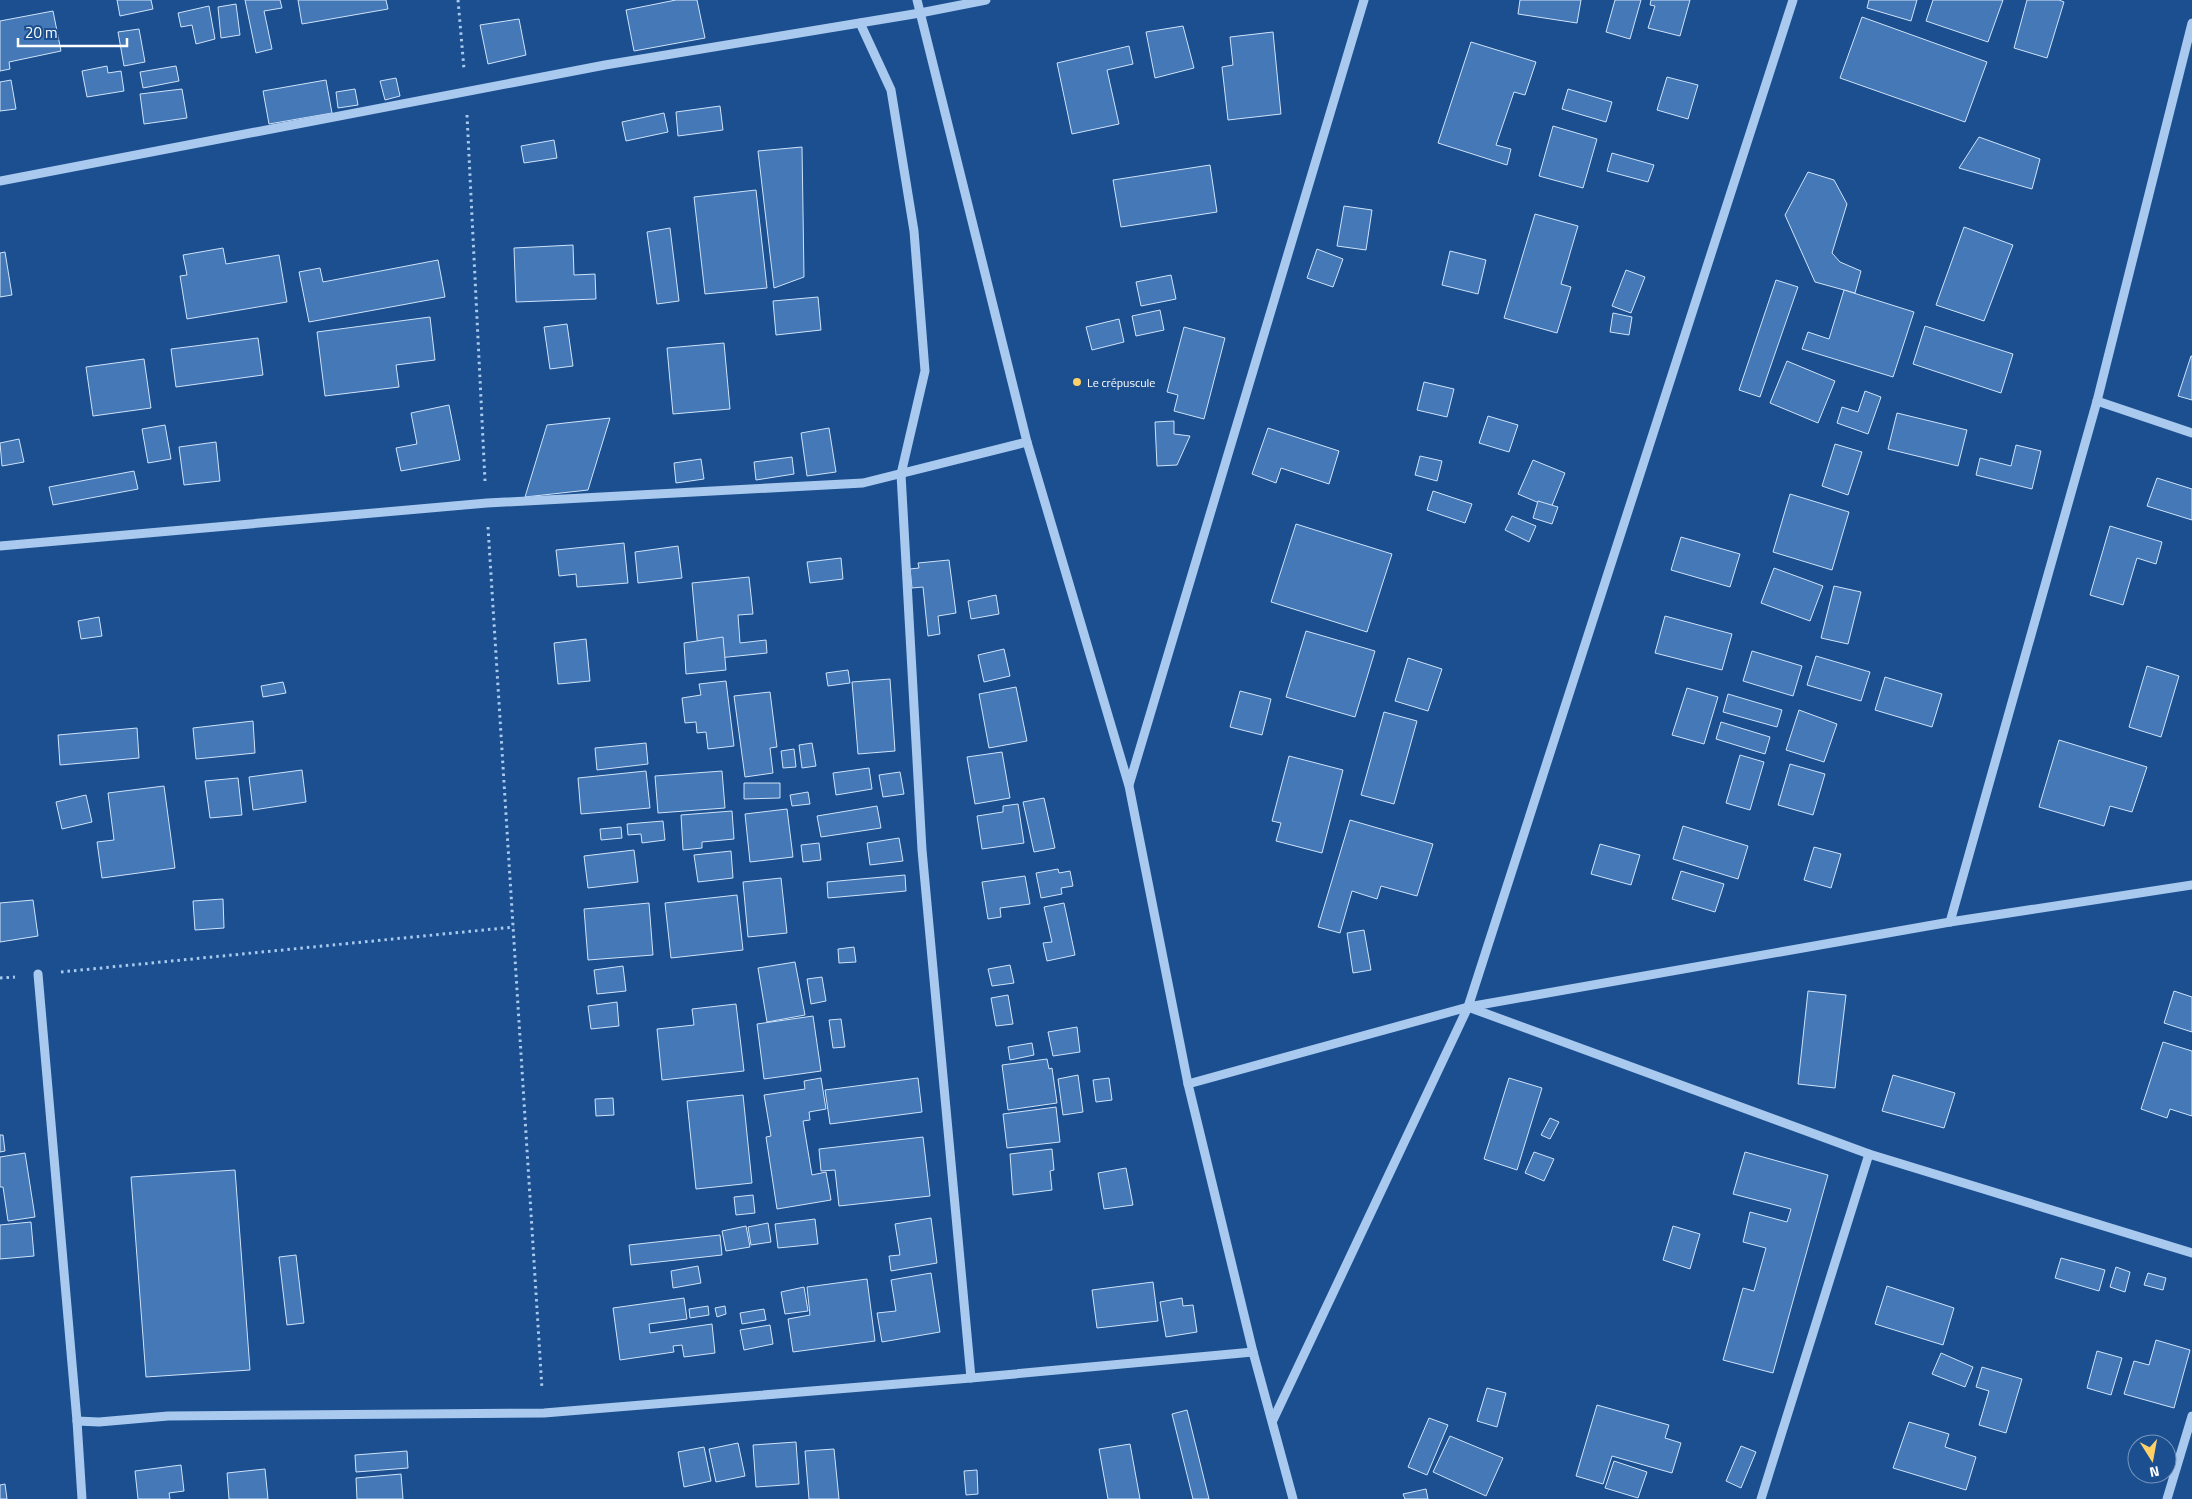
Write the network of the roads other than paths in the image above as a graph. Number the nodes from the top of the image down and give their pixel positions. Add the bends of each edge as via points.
1 (917, 0) edge
2 (986, 0) edge
3 (1364, 0) edge
4 (1793, 0) edge
5 (920, 13) junction
6 (860, 23) junction
7 (2192, 23) edge
8 (0, 181) edge
9 (2097, 401) junction
10 (2192, 433) edge
11 (1027, 442) junction
12 (901, 474) junction
13 (0, 546) edge
14 (1129, 786) junction
15 (2192, 885) edge
16 (1950, 922) junction
17 (38, 974) road end
18 (1468, 1007) junction
19 (1188, 1084) junction
20 (1869, 1154) junction
21 (2192, 1253) edge
22 (1253, 1352) junction
23 (971, 1378) junction
24 (2192, 1416) edge
25 (1273, 1420) junction
26 (77, 1421) junction
27 (82, 1499) edge
28 (1292, 1499) edge
29 (1761, 1499) edge
30 (2167, 1499) edge

1 - 5 street
2 - 5 street
3 - 14 street
4 - 18 street
5 - 6 street
5 - 11 street
6 - 8 street via 605,65
6 - 12 street via 891,90 914,231 925,371
7 - 9 street
9 - 10 street
9 - 16 street
11 - 12 street
11 - 14 street
12 - 13 street via 863,483 486,503
12 - 23 street via 922,850
14 - 19 street
15 - 16 street
16 - 18 street
17 - 26 street
18 - 19 street
18 - 20 street
18 - 25 street
19 - 22 street
20 - 21 street
20 - 29 street
22 - 23 street
22 - 25 street
23 - 26 street via 544,1413 168,1416
24 - 30 street
25 - 28 street
26 - 27 street

